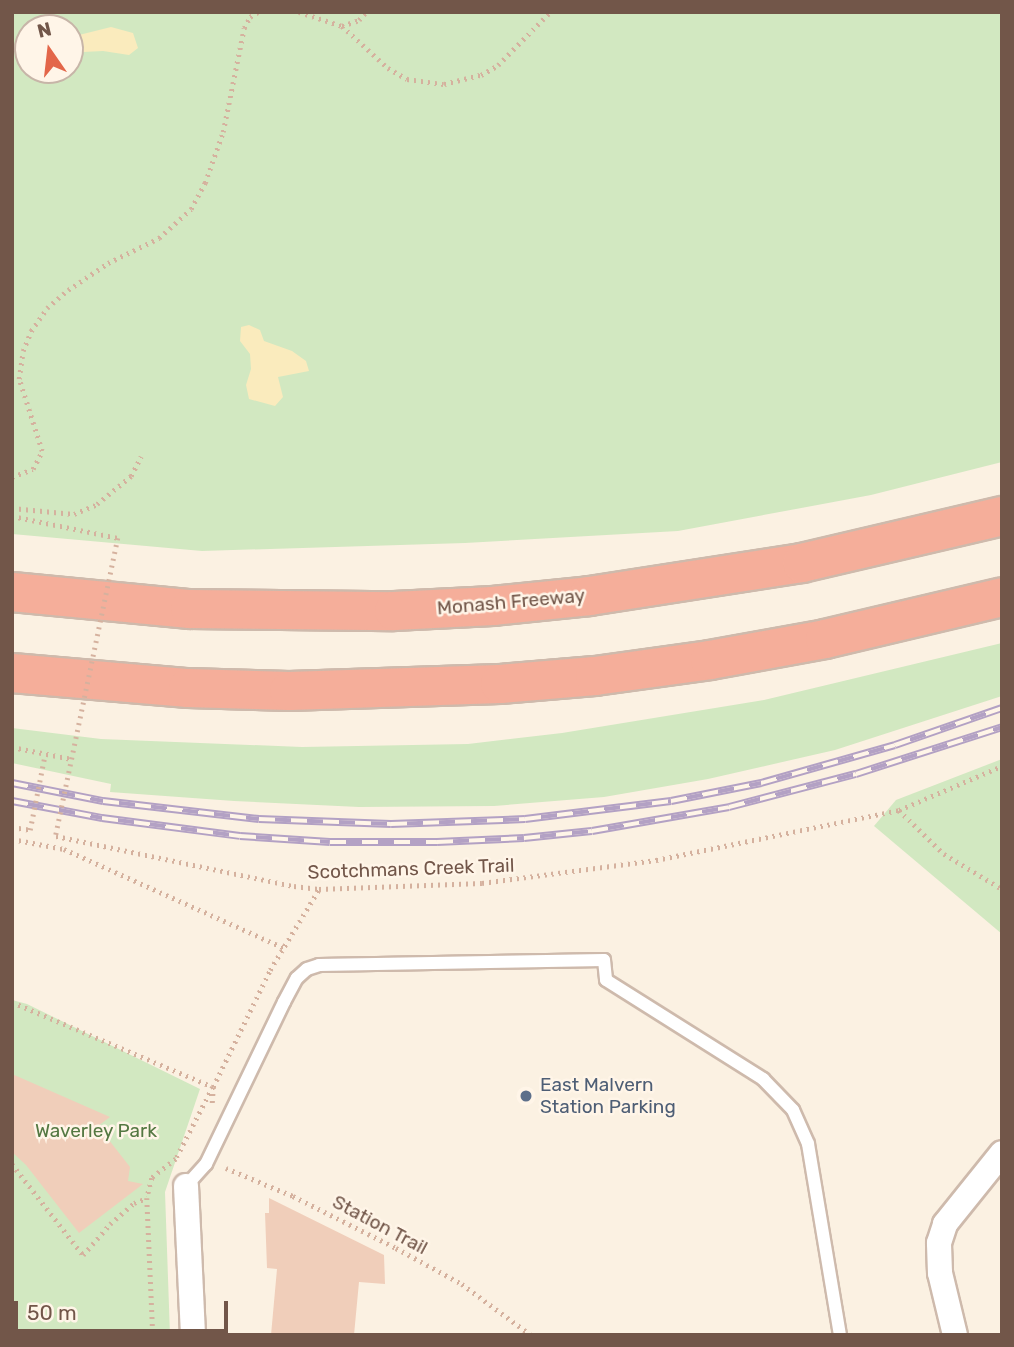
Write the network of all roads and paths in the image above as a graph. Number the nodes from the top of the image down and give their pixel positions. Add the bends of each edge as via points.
1 (258, 12) edge
2 (299, 12) edge
3 (366, 12) edge
4 (550, 12) edge
5 (342, 26) junction
6 (141, 456) dead end
7 (12, 477) edge
8 (12, 508) edge
9 (12, 516) edge
10 (1002, 516) edge
11 (12, 592) edge
12 (1002, 597) edge
13 (12, 673) edge
14 (12, 747) edge
15 (45, 754) junction
16 (72, 759) junction
17 (1002, 766) edge
18 (899, 810) junction
19 (12, 827) edge
20 (12, 839) edge
21 (319, 889) junction
22 (1002, 889) edge
23 (284, 948) junction
24 (263, 986) dead end
25 (12, 1002) edge
26 (1002, 1153) edge
27 (12, 1164) edge
28 (206, 1164) junction
29 (186, 1186) joint
30 (147, 1198) junction
31 (153, 1335) edge
32 (192, 1335) edge
33 (531, 1335) edge
34 (840, 1335) edge
35 (955, 1335) edge

1 - 7 path via 244,28 223,132 191,209 159,239 108,263 57,298 31,331 19,379 42,452 33,469
2 - 5 path
3 - 5 path
4 - 5 path via 498,65 463,81 407,79
6 - 8 path via 131,476 97,504 74,514
9 - 16 path, Scotchmans Creek Trail, bridge via 118,538
10 - 11 highway, Monash Freeway via 803,564 601,595 493,606 381,611 190,609
12 - 13 highway via 825,639 710,660 500,684 289,691 188,688
14 - 15 path
15 - 16 path, bridge
15 - 19 path, bridge via 30,830
16 - 21 path, Scotchmans Creek Trail, bridge via 56,836
17 - 18 path, Scotchmans Creek Trail
18 - 21 path, Scotchmans Creek Trail via 743,845 555,875 482,883
18 - 22 path via 944,854
20 - 23 path via 64,849
21 - 23 path
23 - 24 path
25 - 30 path via 214,1087 176,1159 152,1178
26 - 35 street via 951,1216 939,1243 940,1273
27 - 30 path via 83,1255 134,1203
28 - 29 lane
28 - 33 path, Station Trail via 224,1171 227,1168 345,1222 462,1284
28 - 34 lane via 284,1002 307,969 331,964 604,960 606,980 763,1079 793,1110 808,1144
29 - 32 street
30 - 31 path

